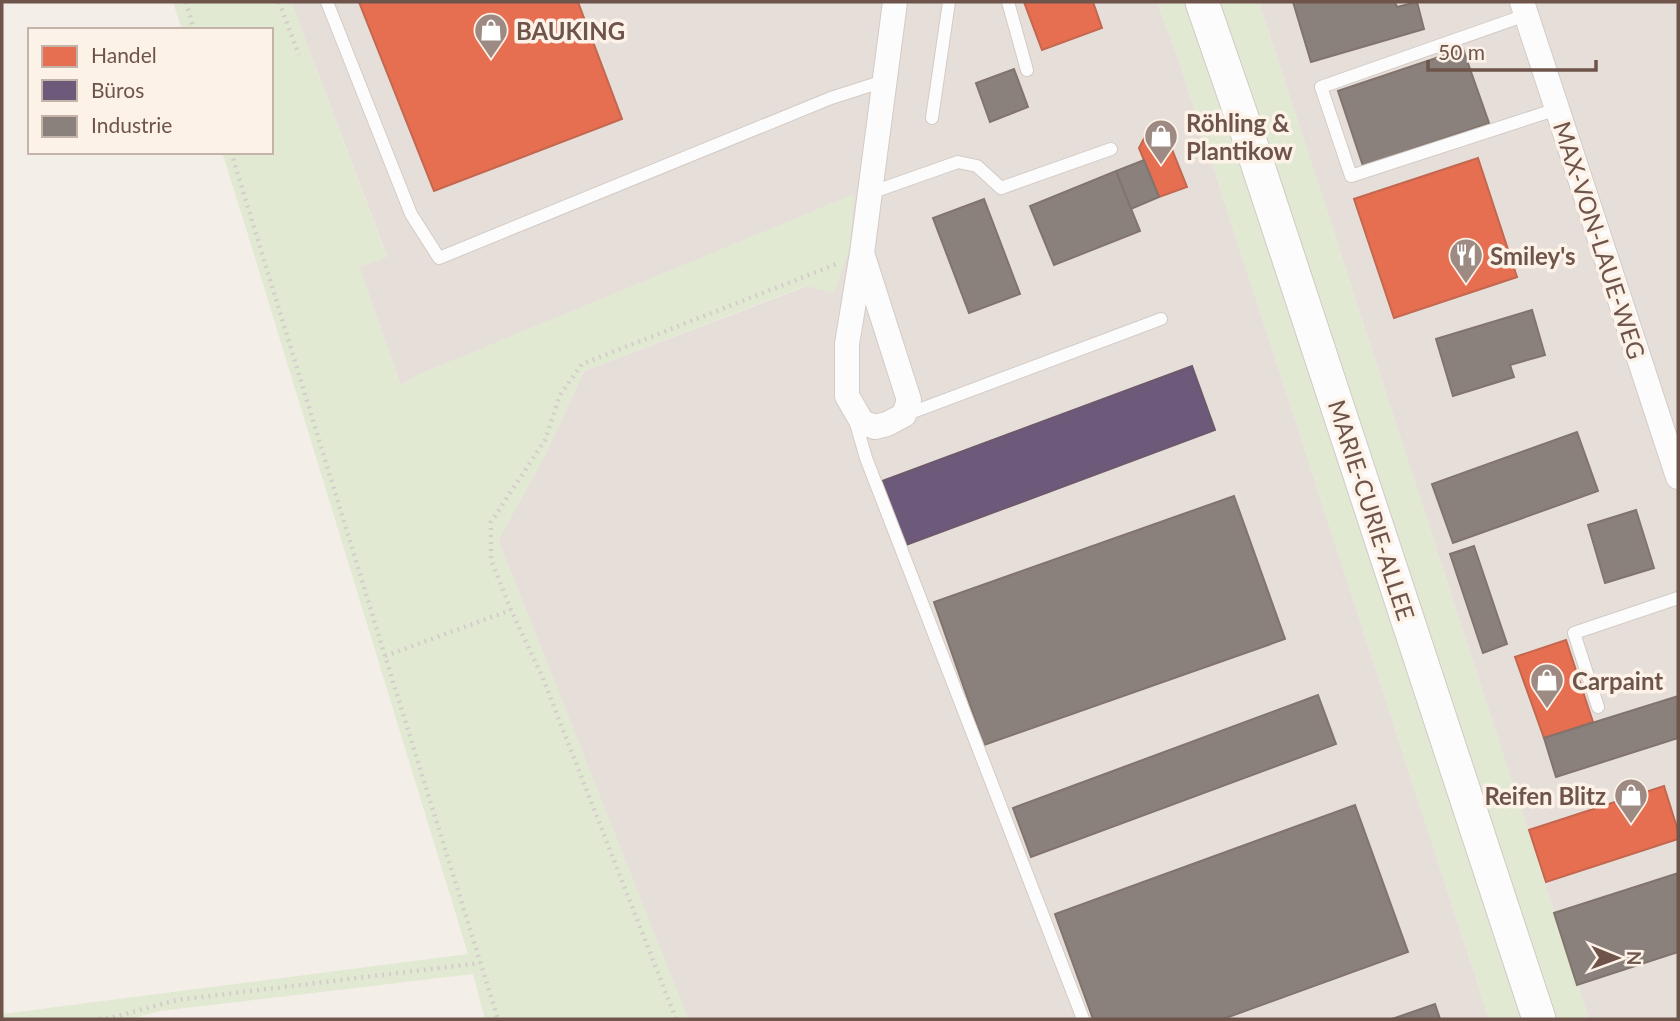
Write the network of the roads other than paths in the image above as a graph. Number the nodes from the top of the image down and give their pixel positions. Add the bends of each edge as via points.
1 (327, 2) edge
2 (895, 2) edge
3 (949, 2) edge
4 (1008, 2) edge
5 (1202, 2) edge
6 (1524, 8) edge
7 (1027, 70) dead end
8 (884, 81) junction
9 (1557, 109) junction
10 (932, 118) dead end
11 (1111, 149) dead end
12 (869, 193) junction
13 (862, 253) junction
14 (1161, 319) dead end
15 (847, 396) junction
16 (904, 415) junction
17 (1678, 477) edge
18 (1678, 598) edge
19 (1598, 706) dead end
20 (1083, 1019) edge
21 (1539, 1019) edge

1 - 8 lane via 411,214 439,258 831,98
2 - 8 street
3 - 10 lane
4 - 7 lane
5 - 21 main road, MARIE-CURIE-ALLEE
6 - 9 street, MAX-VON-LAUE-WEG
6 - 9 lane via 1321,87 1351,177
8 - 12 street
9 - 17 street, MAX-VON-LAUE-WEG
11 - 12 lane via 1001,188 977,166 958,162
12 - 13 street
13 - 15 street via 847,344
13 - 16 street via 907,390
14 - 16 lane
15 - 16 street via 862,422 875,427
15 - 20 lane via 866,458
18 - 19 lane via 1574,633

